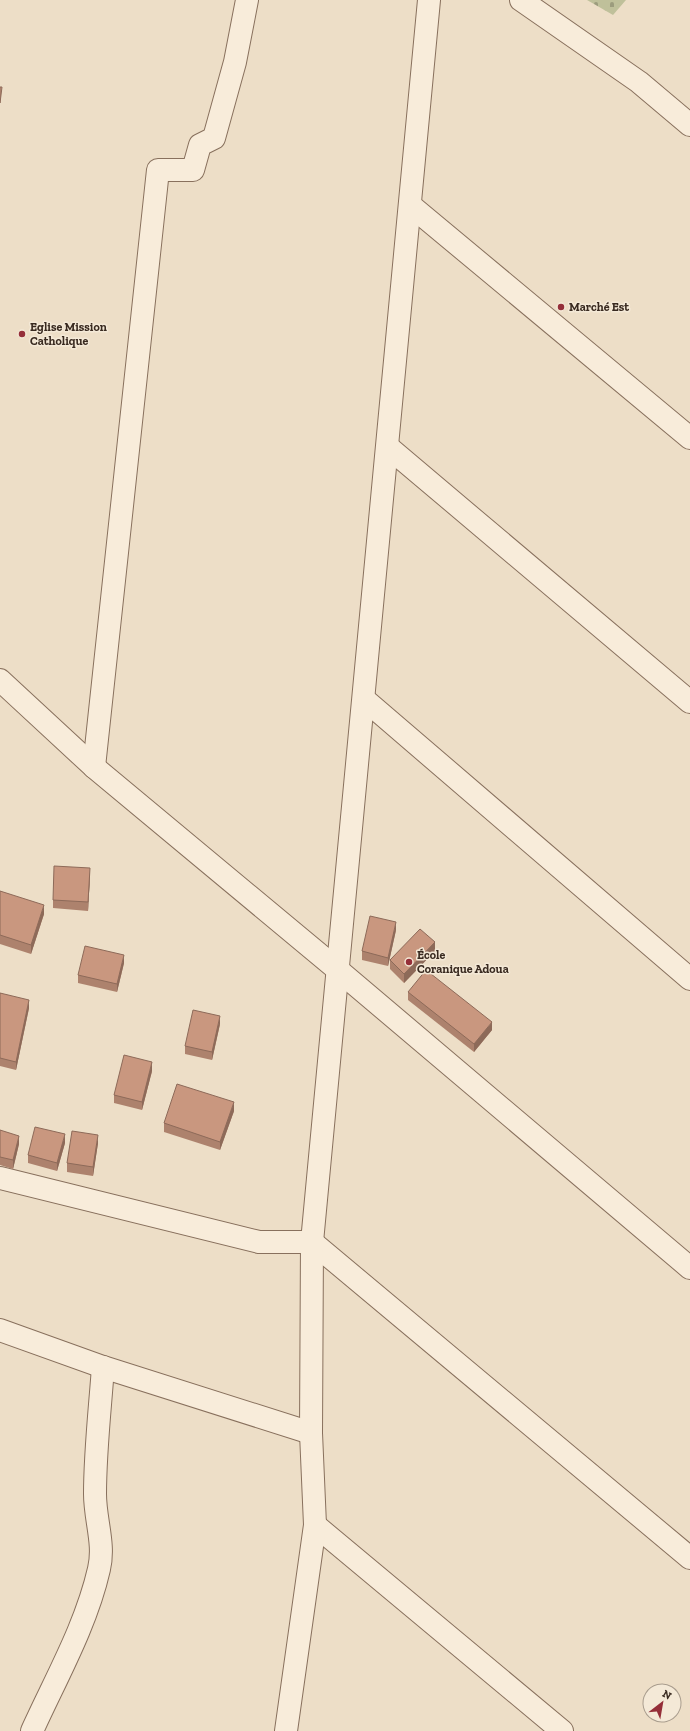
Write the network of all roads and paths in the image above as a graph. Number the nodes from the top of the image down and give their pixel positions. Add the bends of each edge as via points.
1 (247, 0) edge
2 (429, 0) edge
3 (521, 0) edge
4 (690, 124) edge
5 (410, 205) junction
6 (690, 438) edge
7 (388, 446) junction
8 (0, 680) edge
9 (364, 699) junction
10 (690, 702) edge
11 (94, 767) junction
12 (338, 970) junction
13 (690, 979) edge
14 (0, 1178) edge
15 (312, 1242) junction
16 (690, 1268) edge
17 (0, 1330) edge
18 (103, 1367) junction
19 (311, 1433) junction
20 (315, 1524) junction
21 (690, 1558) edge
22 (32, 1731) edge
23 (286, 1731) edge
24 (562, 1731) edge

1 - 11 street via 235,62 214,138 200,145 193,170 158,170
2 - 5 street
3 - 4 street via 639,82
5 - 6 street
5 - 7 street
7 - 9 street
7 - 10 street
8 - 11 street
9 - 12 street
9 - 13 street
11 - 12 street
12 - 15 street
12 - 16 street
14 - 15 street via 258,1242
15 - 19 street
15 - 21 street
17 - 18 street
18 - 19 street
18 - 22 street via 95,1494 96,1518 101,1538 100,1569 85,1617
19 - 20 street
20 - 23 street
20 - 24 street

